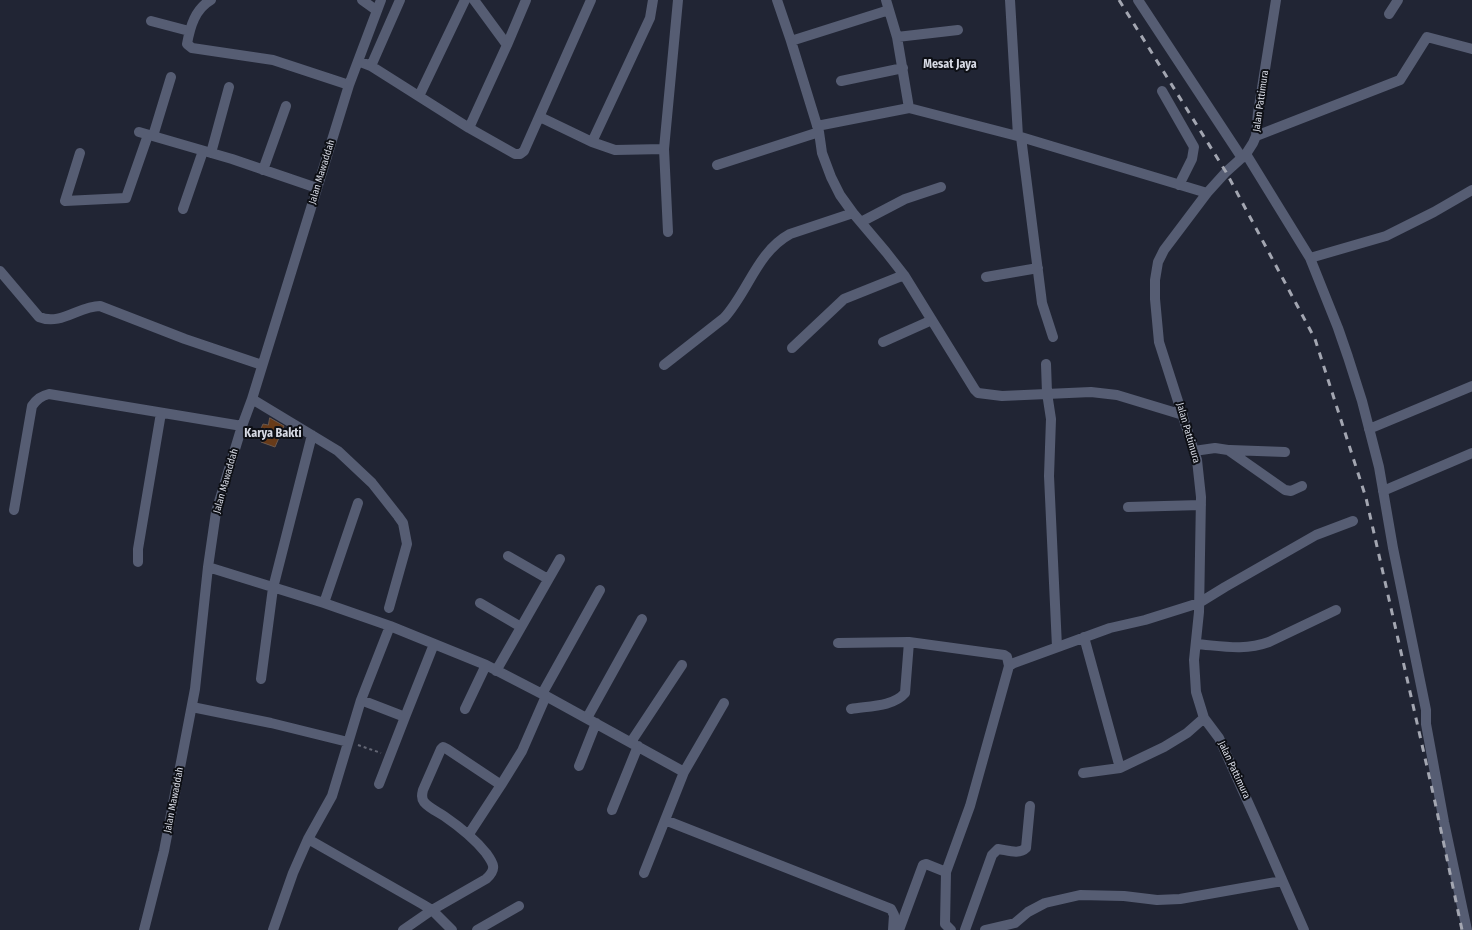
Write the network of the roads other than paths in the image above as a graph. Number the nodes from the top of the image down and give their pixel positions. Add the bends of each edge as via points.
1 (211, 0) edge
2 (362, 0) edge
3 (381, 0) edge
4 (400, 0) edge
5 (465, 0) edge
6 (474, 0) edge
7 (526, 0) edge
8 (591, 0) edge
9 (652, 0) edge
10 (678, 0) edge
11 (777, 0) edge
12 (1010, 0) edge
13 (1138, 0) edge
14 (1276, 0) edge
15 (1398, 0) edge
16 (888, 5) edge
17 (376, 10) junction
18 (1389, 14) dead end
19 (151, 21) dead end
20 (958, 30) dead end
21 (189, 31) junction
22 (897, 37) junction
23 (791, 41) junction
24 (507, 46) junction
25 (1472, 48) edge
26 (358, 61) junction
27 (371, 66) junction
28 (903, 68) junction
29 (171, 77) dead end
30 (841, 81) dead end
31 (349, 86) junction
32 (229, 87) dead end
33 (1162, 91) dead end
34 (419, 96) junction
35 (286, 106) dead end
36 (909, 108) junction
37 (540, 117) junction
38 (470, 128) junction
39 (818, 129) junction
40 (146, 135) junction
41 (1019, 136) junction
42 (1256, 136) junction
43 (592, 142) junction
44 (664, 149) junction
45 (207, 152) junction
46 (80, 153) dead end
47 (1244, 156) junction
48 (717, 165) dead end
49 (263, 170) junction
50 (1179, 185) junction
51 (941, 187) dead end
52 (317, 188) junction
53 (1472, 190) edge
54 (1207, 193) junction
55 (183, 209) dead end
56 (853, 213) junction
57 (861, 222) junction
58 (668, 232) dead end
59 (1310, 258) junction
60 (1038, 268) junction
61 (0, 271) edge
62 (904, 275) junction
63 (986, 277) dead end
64 (932, 320) junction
65 (1052, 337) dead end
66 (883, 342) dead end
67 (792, 348) dead end
68 (1046, 364) dead end
69 (262, 365) junction
70 (664, 365) dead end
71 (1472, 386) edge
72 (1047, 393) junction
73 (252, 399) junction
74 (161, 412) junction
75 (1183, 415) junction
76 (242, 426) junction
77 (1369, 429) junction
78 (312, 435) junction
79 (1228, 450) junction
80 (1194, 451) junction
81 (1285, 452) dead end
82 (1472, 453) edge
83 (1302, 486) dead end
84 (1383, 491) junction
85 (358, 502) dead end
86 (1201, 505) junction
87 (1128, 507) dead end
88 (14, 510) dead end
89 (1353, 522) dead end
90 (508, 556) dead end
91 (560, 559) dead end
92 (138, 562) dead end
93 (208, 567) junction
94 (548, 579) junction
95 (273, 588) junction
96 (600, 590) dead end
97 (324, 603) junction
98 (480, 603) dead end
99 (1200, 603) junction
100 (389, 608) dead end
101 (1336, 610) dead end
102 (642, 620) dead end
103 (390, 626) junction
104 (521, 626) junction
105 (1084, 637) junction
106 (909, 642) junction
107 (838, 643) dead end
108 (434, 644) junction
109 (1196, 644) junction
110 (1057, 647) junction
111 (486, 665) junction
112 (682, 665) dead end
113 (1009, 666) junction
114 (496, 670) junction
115 (261, 679) dead end
116 (544, 695) junction
117 (361, 700) junction
118 (724, 703) dead end
119 (192, 707) junction
120 (465, 709) dead end
121 (851, 709) dead end
122 (405, 717) junction
123 (587, 718) junction
124 (1204, 718) junction
125 (596, 723) junction
126 (348, 742) junction
127 (635, 744) junction
128 (579, 766) dead end
129 (1120, 768) junction
130 (684, 772) junction
131 (1083, 773) dead end
132 (379, 784) dead end
133 (501, 785) junction
134 (1030, 806) dead end
135 (612, 810) dead end
136 (665, 820) junction
137 (469, 834) junction
138 (308, 839) junction
139 (644, 872) dead end
140 (946, 872) junction
141 (1282, 882) junction
142 (519, 906) dead end
143 (432, 910) junction
144 (144, 930) edge
145 (273, 930) edge
146 (403, 930) edge
147 (452, 930) edge
148 (477, 930) edge
149 (893, 930) edge
150 (899, 930) edge
151 (952, 930) edge
152 (966, 930) edge
153 (985, 930) edge
154 (1304, 930) edge
155 (1467, 930) edge

1 - 21 street via 197,13
2 - 17 street
3 - 17 street, Jalan Mawaddah
4 - 27 street
5 - 34 street
6 - 24 street
7 - 24 street
8 - 37 street
9 - 43 street via 650,18
10 - 44 street
11 - 23 street
12 - 41 street
13 - 47 street
14 - 42 street, Jalan Pattimura
15 - 18 street
16 - 22 street
16 - 23 street
17 - 26 street, Jalan Mawaddah
19 - 21 street
20 - 22 street
21 - 31 street via 187,44 192,48 273,60
22 - 28 street
23 - 39 street
24 - 38 street
25 - 42 street via 1427,37 1400,80
26 - 27 street
26 - 31 street, Jalan Mawaddah
27 - 34 street
28 - 30 street
28 - 36 street
29 - 40 street
31 - 52 street, Jalan Mawaddah
32 - 45 street
33 - 50 street via 1194,147 1192,159
34 - 38 street
35 - 49 street
36 - 39 street
36 - 41 street
37 - 38 street via 524,151 520,154 515,154
37 - 43 street
39 - 48 street
39 - 56 street via 822,153 831,177
40 - 45 street
40 - 46 street via 126,198 65,200
41 - 50 street
41 - 60 street
42 - 47 street, Jalan Pattimura
43 - 44 street via 615,150
44 - 58 street
45 - 49 street
45 - 55 street
47 - 54 street, Jalan Pattimura
47 - 59 street
49 - 52 street
50 - 54 street
51 - 57 street via 905,199
52 - 69 street, Jalan Mawaddah
53 - 59 street via 1386,236
54 - 75 street, Jalan Pattimura via 1164,250 1154,280 1159,342
56 - 57 street
56 - 70 street via 782,238 760,263 732,310
57 - 62 street
59 - 77 street via 1338,328
60 - 63 street
60 - 65 street via 1042,303
61 - 69 street via 39,317 44,319 58,320 92,306 100,306
62 - 64 street
62 - 67 street via 844,299
64 - 66 street
64 - 72 street via 978,393 1002,396
68 - 72 street
69 - 73 street, Jalan Mawaddah
71 - 77 street
72 - 75 street via 1091,392 1117,395
72 - 110 street via 1051,419 1049,476
73 - 76 street, Jalan Mawaddah
73 - 78 street
74 - 76 street
74 - 88 street via 49,394 36,399 32,406
74 - 92 street
75 - 80 street, Jalan Pattimura
76 - 93 street, Jalan Mawaddah via 216,512
77 - 84 street
78 - 95 street
78 - 100 street via 338,451 372,483 403,523 407,544
79 - 80 street via 1215,448
79 - 81 street
79 - 83 street via 1285,490 1291,491
80 - 86 street, Jalan Pattimura
82 - 84 street
84 - 155 street via 1426,710 1425,720 1434,769
85 - 97 street
86 - 87 street
86 - 99 street, Jalan Pattimura
89 - 99 street via 1316,535
90 - 94 street
91 - 94 street
93 - 95 street
93 - 119 street, Jalan Mawaddah
94 - 104 street
95 - 97 street
95 - 115 street
96 - 116 street
97 - 103 street
98 - 104 street
99 - 105 street
99 - 109 street, Jalan Pattimura
101 - 109 street via 1258,646 1245,648
102 - 123 street
103 - 108 street
103 - 117 street
104 - 114 street
105 - 110 street
105 - 129 street
106 - 107 street
106 - 113 street via 1004,655
106 - 121 street via 905,692 900,698 892,702
108 - 111 street
108 - 122 street
109 - 124 street, Jalan Pattimura via 1196,692
110 - 113 street
111 - 114 street
111 - 120 street
112 - 127 street
113 - 140 street via 970,806
114 - 116 street
116 - 123 street
116 - 133 street via 522,750
117 - 122 street
117 - 126 street
118 - 130 street
119 - 126 street
119 - 144 street, Jalan Mawaddah via 164,851
122 - 132 street
123 - 125 street
124 - 129 street via 1187,733 1164,747
124 - 141 street, Jalan Pattimura via 1219,738
125 - 127 street
125 - 128 street
126 - 138 street via 332,796
127 - 130 street
127 - 135 street
129 - 131 street
130 - 136 street
133 - 137 street
133 - 137 street via 447,749 441,749 422,796 424,802
134 - 152 street via 1026,848 1018,852 998,849 992,855
136 - 139 street
136 - 149 street via 892,909
137 - 143 street via 492,862 492,874
138 - 143 street
138 - 145 street
140 - 150 street via 923,865
140 - 151 street via 945,924
141 - 153 street via 1157,900 1080,895 1045,903 1015,923
141 - 154 street, Jalan Pattimura
142 - 148 street
143 - 146 street
143 - 147 street

